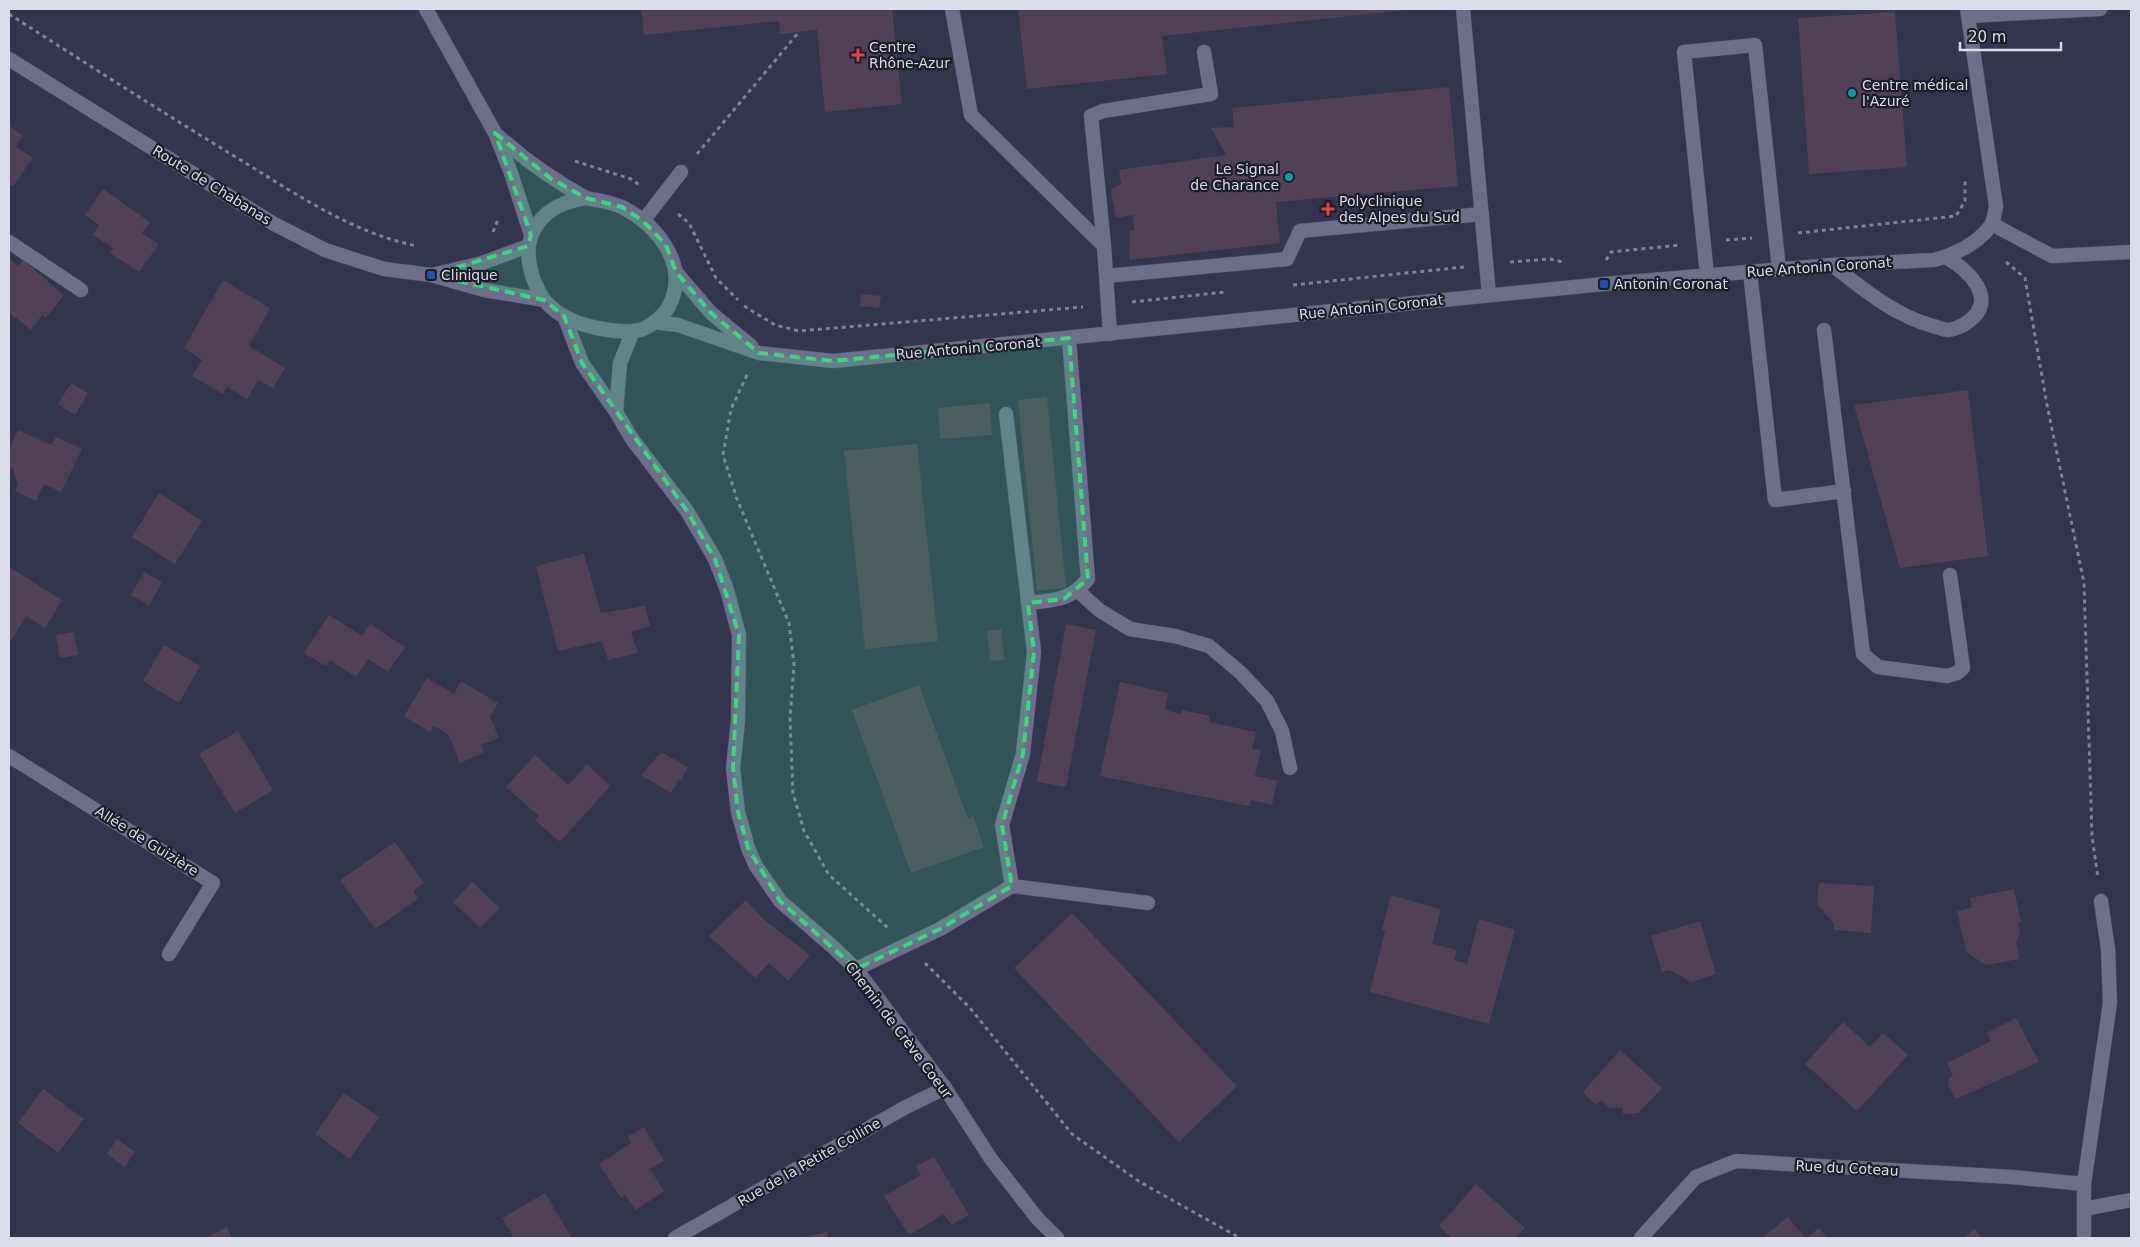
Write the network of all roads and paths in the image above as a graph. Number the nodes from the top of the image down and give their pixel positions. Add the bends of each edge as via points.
1 (426, 9) edge
2 (952, 9) edge
3 (1463, 9) edge
4 (2100, 9) edge
5 (1967, 13) edge
6 (9, 14) edge
7 (799, 32) dead end
8 (1204, 52) dead end
9 (9, 59) edge
10 (495, 133) junction
11 (681, 172) joint
12 (1965, 176) dead end
13 (586, 198) junction
14 (318, 207) dead end
15 (1482, 214) junction
16 (643, 221) junction
17 (1992, 224) junction
18 (1776, 235) junction
19 (1979, 239) junction
20 (529, 240) junction
21 (9, 242) edge
22 (1704, 242) junction
23 (1104, 246) junction
24 (2131, 252) edge
25 (1946, 257) junction
26 (1564, 263) dead end
27 (1486, 264) junction
28 (1604, 264) dead end
29 (1832, 265) junction
30 (1779, 269) junction
31 (676, 272) junction
32 (1750, 272) junction
33 (432, 275) junction
34 (1708, 275) junction
35 (1106, 276) junction
36 (1292, 285) dead end
37 (81, 290) dead end
38 (1233, 291) dead end
39 (1489, 295) junction
40 (544, 300) junction
41 (1107, 305) junction
42 (564, 316) junction
43 (654, 322) junction
44 (775, 325) dead end
45 (1824, 330) dead end
46 (633, 331) junction
47 (1110, 334) junction
48 (1069, 338) junction
49 (759, 353) junction
50 (616, 412) junction
51 (1006, 414) dead end
52 (1844, 490) junction
53 (1950, 575) dead end
54 (1078, 590) junction
55 (1028, 603) junction
56 (9, 756) edge
57 (1290, 768) dead end
58 (1012, 886) junction
59 (2102, 901) joint
60 (1148, 902) dead end
61 (906, 944) junction
62 (169, 954) dead end
63 (856, 969) junction
64 (945, 1088) junction
65 (2084, 1184) junction
66 (2131, 1200) edge
67 (2084, 1209) junction
68 (675, 1238) edge
69 (1057, 1238) edge
70 (1240, 1238) edge
71 (1640, 1238) edge
72 (2084, 1238) edge

1 - 10 street
2 - 23 street via 971,115
3 - 15 street
4 - 5 street
5 - 17 street via 1996,206
6 - 14 path
7 - 11 path
8 - 23 street via 1211,94 1103,111 1091,116
9 - 33 street, Route de Chabanas via 274,224 325,250 384,269
10 - 13 street via 550,178
10 - 20 street via 511,173
11 - 16 street
12 - 18 path via 1965,202 1956,216
13 - 16 street via 622,207
13 - 20 street via 558,206 536,225
15 - 27 street
15 - 35 street via 1300,231 1287,259
16 - 31 street via 666,245
17 - 19 street
17 - 24 street via 2052,256
18 - 22 path
18 - 22 street via 1755,45 1684,52
18 - 30 street
19 - 25 street, Rue Antonin Coronat
19 - 59 path via 2025,278 2047,405 2084,583 2092,836
20 - 33 street, Route de Chabanas via 482,263
20 - 40 street via 529,266
21 - 37 street
22 - 28 path via 1611,252
22 - 34 street
23 - 35 street
25 - 29 street, Rue Antonin Coronat
25 - 29 street via 1972,276 1980,290 1981,304 1974,317 1963,326 1947,330 1920,323 1887,305
26 - 27 path via 1550,259
27 - 36 path
27 - 39 street
29 - 30 street, Rue Antonin Coronat
30 - 32 street, Rue Antonin Coronat
31 - 43 street via 672,299
31 - 49 street via 710,313
32 - 34 street, Rue Antonin Coronat
32 - 52 street via 1775,500
33 - 40 street, Route de Chabanas via 484,290
34 - 39 street, Rue Antonin Coronat
35 - 41 street
38 - 41 path
39 - 47 street, Rue Antonin Coronat
40 - 42 street
41 - 44 path via 799,331
41 - 47 street
42 - 46 street via 587,326
42 - 50 street, Chemin de Crève Coeur via 582,363
43 - 46 street
43 - 49 street, Rue Antonin Coronat via 678,325
45 - 52 street
46 - 50 street via 620,363
47 - 48 street, Rue Antonin Coronat
48 - 49 street, Rue Antonin Coronat via 832,361
48 - 54 street via 1088,579
49 - 61 path via 731,409 723,454 737,499 789,623 794,664 790,719 793,793 804,831 829,875
50 - 63 street, Chemin de Crève Coeur via 632,439 687,510 715,559 727,590 739,635 738,722 733,768 738,812 748,848 780,901
51 - 55 street
52 - 53 street via 1863,654 1870,662 1878,668 1947,676 1963,668
54 - 55 street via 1064,598
54 - 57 street via 1099,610 1130,629 1175,636 1209,646 1267,701 1282,731
55 - 58 street via 1034,652 1023,754 1002,825
56 - 62 street, Allée de Guizière via 213,882
58 - 60 street
58 - 61 street via 940,929
59 - 65 street via 2110,1003
61 - 63 street
61 - 70 path via 970,1008 1072,1134 1140,1182
63 - 64 street, Chemin de Crève Coeur
64 - 68 street, Rue de la Petite Colline
64 - 69 street, Chemin de Crève Coeur via 991,1159 1037,1218
65 - 67 street
65 - 71 street, Rue du Coteau via 1736,1161 1696,1177
66 - 67 street
67 - 72 street

